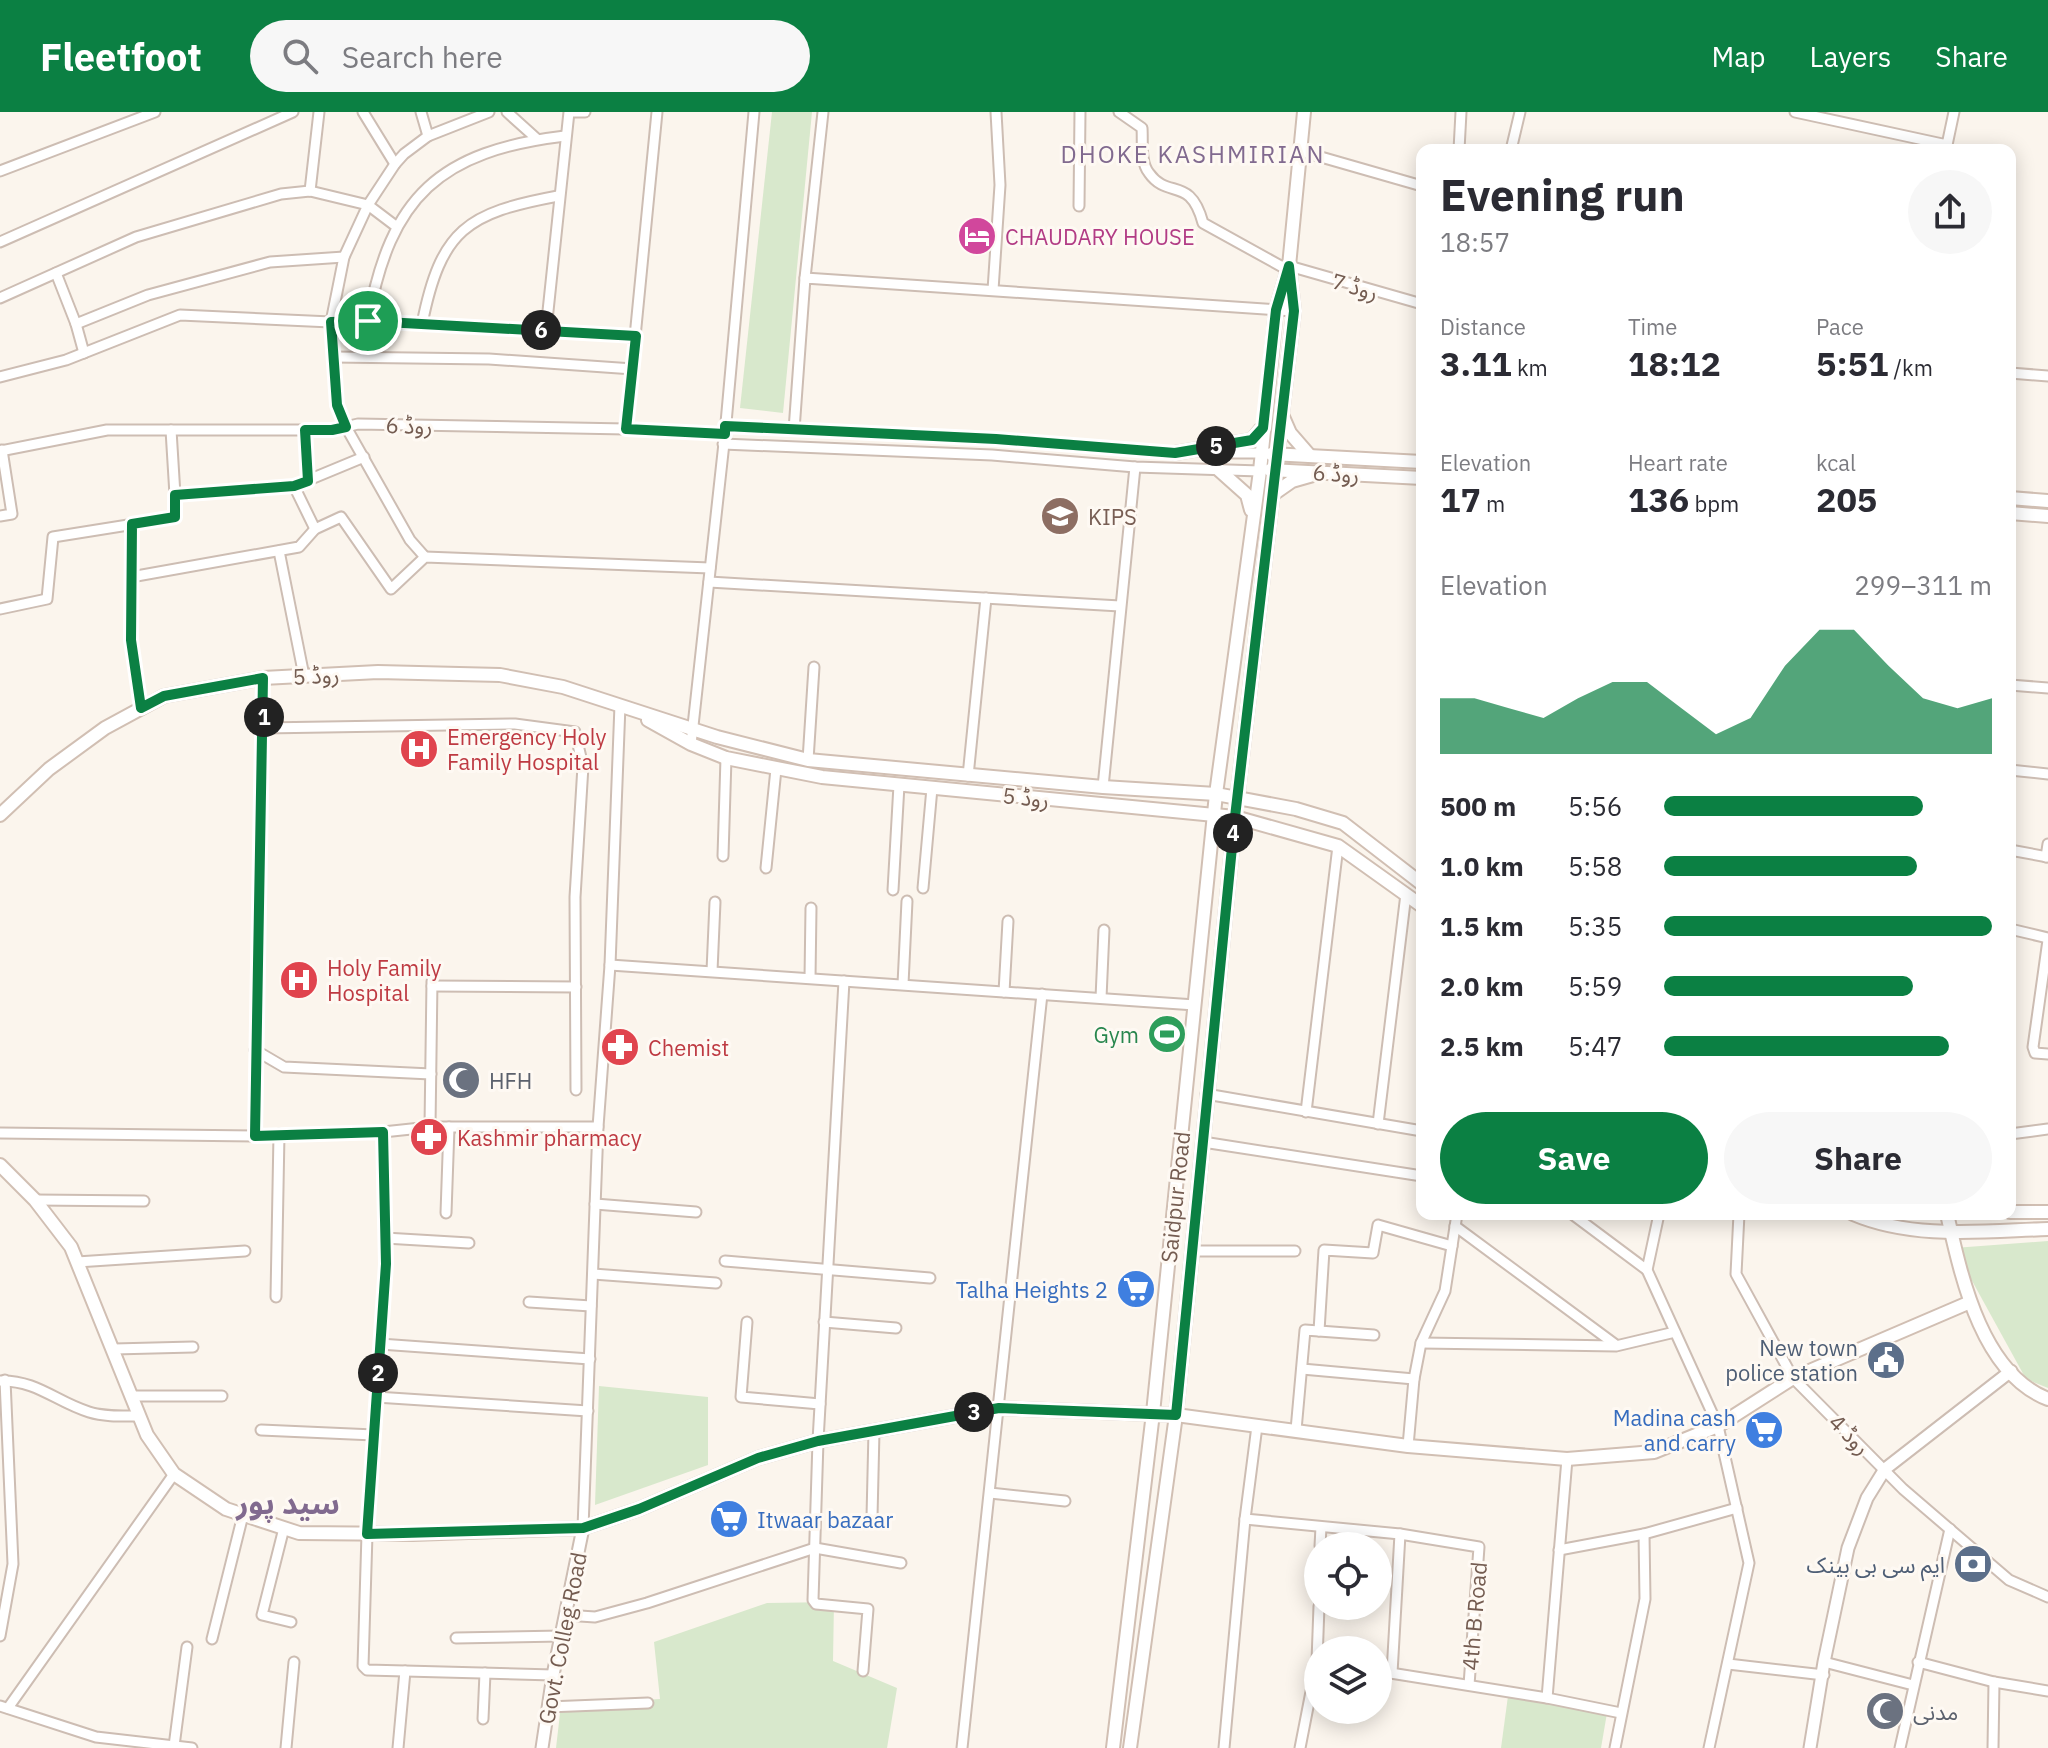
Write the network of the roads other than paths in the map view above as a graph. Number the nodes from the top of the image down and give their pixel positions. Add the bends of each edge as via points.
1 (155, 112) edge
2 (319, 112) edge
3 (363, 112) edge
4 (421, 112) edge
5 (489, 112) edge
6 (507, 112) edge
7 (570, 112) edge
8 (585, 112) edge
9 (657, 112) edge
10 (754, 112) edge
11 (823, 112) edge
12 (996, 112) edge
13 (1080, 112) edge
14 (1119, 112) edge
15 (1304, 112) edge
16 (1461, 112) edge
17 (1520, 112) edge
18 (1795, 112) edge
19 (1954, 112) edge
20 (288, 113) edge
21 (428, 136) junction
22 (565, 136) junction
23 (537, 139) junction
24 (1459, 144) edge
25 (1512, 144) edge
26 (1929, 144) edge
27 (1947, 144) edge
28 (1300, 151) junction
29 (395, 164) junction
30 (0, 171) edge
31 (1416, 184) edge
32 (310, 191) junction
33 (558, 196) junction
34 (368, 205) junction
35 (1079, 206) dead end
36 (397, 227) junction
37 (0, 242) edge
38 (344, 257) junction
39 (1289, 268) junction
40 (56, 273) junction
41 (805, 278) junction
42 (993, 290) junction
43 (0, 298) edge
44 (1416, 302) edge
45 (1276, 310) junction
46 (1294, 311) junction
47 (368, 321) junction
48 (331, 322) junction
49 (76, 324) junction
50 (422, 324) junction
51 (546, 330) junction
52 (636, 336) junction
53 (84, 353) junction
54 (333, 357) junction
55 (633, 369) junction
56 (2016, 373) edge
57 (2048, 376) edge
58 (0, 377) edge
59 (1282, 414) junction
60 (346, 427) junction
61 (1263, 428) junction
62 (626, 429) junction
63 (171, 430) junction
64 (305, 430) junction
65 (794, 430) junction
66 (828, 431) junction
67 (724, 435) junction
68 (996, 439) junction
69 (826, 448) junction
70 (1, 451) edge
71 (1175, 453) junction
72 (1260, 453) junction
73 (1277, 454) junction
74 (992, 455) junction
75 (1310, 456) junction
76 (364, 457) junction
77 (1416, 462) edge
78 (1135, 467) junction
79 (1275, 469) junction
80 (1219, 470) junction
81 (1260, 471) junction
82 (1324, 472) junction
83 (1416, 478) edge
84 (308, 481) junction
85 (294, 486) junction
86 (175, 495) junction
87 (1272, 495) junction
88 (2016, 498) edge
89 (2048, 501) edge
90 (2016, 513) edge
91 (0, 516) edge
92 (2048, 516) edge
93 (1253, 517) junction
94 (132, 524) junction
95 (315, 529) junction
96 (279, 551) junction
97 (425, 557) junction
98 (710, 568) junction
99 (131, 577) junction
100 (709, 582) junction
101 (986, 598) junction
102 (1120, 606) junction
103 (0, 609) edge
104 (814, 667) dead end
105 (304, 676) junction
106 (263, 678) junction
107 (2016, 685) edge
108 (2048, 688) edge
109 (620, 705) junction
110 (141, 708) junction
111 (264, 728) junction
112 (692, 729) junction
113 (691, 744) junction
114 (726, 758) junction
115 (808, 760) junction
116 (776, 769) junction
117 (2016, 771) edge
118 (2048, 774) edge
119 (968, 776) junction
120 (899, 785) junction
121 (1103, 787) junction
122 (932, 788) junction
123 (1216, 794) junction
124 (1238, 796) junction
125 (0, 815) edge
126 (1214, 816) junction
127 (1235, 817) junction
128 (2048, 844) edge
129 (1338, 846) junction
130 (2016, 851) edge
131 (723, 856) dead end
132 (2047, 857) edge
133 (766, 868) dead end
134 (1416, 879) edge
135 (923, 888) dead end
136 (893, 890) dead end
137 (1406, 894) junction
138 (907, 901) dead end
139 (715, 902) dead end
140 (1416, 902) edge
141 (811, 908) dead end
142 (1008, 921) dead end
143 (1104, 930) dead end
144 (2016, 931) edge
145 (2048, 939) edge
146 (610, 965) junction
147 (712, 971) junction
148 (810, 978) junction
149 (844, 981) junction
150 (903, 984) junction
151 (576, 987) junction
152 (1004, 992) junction
153 (1042, 994) junction
154 (1101, 998) junction
155 (1195, 1005) junction
156 (255, 1050) junction
157 (2048, 1054) edge
158 (431, 1074) junction
159 (576, 1090) dead end
160 (1206, 1094) junction
161 (1306, 1112) junction
162 (1378, 1124) junction
163 (430, 1127) junction
164 (449, 1127) junction
165 (598, 1127) junction
166 (2048, 1129) edge
167 (1416, 1130) edge
168 (383, 1132) junction
169 (0, 1133) edge
170 (2016, 1133) edge
171 (279, 1134) junction
172 (255, 1136) junction
173 (1203, 1142) junction
174 (0, 1165) edge
175 (1416, 1175) edge
176 (35, 1200) junction
177 (144, 1201) dead end
178 (595, 1204) junction
179 (696, 1212) dead end
180 (2016, 1212) edge
181 (2048, 1212) edge
182 (446, 1213) dead end
183 (1456, 1220) edge
184 (1580, 1220) edge
185 (1658, 1220) edge
186 (1739, 1220) edge
187 (1868, 1220) edge
188 (1948, 1220) edge
189 (1455, 1226) junction
190 (2048, 1229) edge
191 (1951, 1232) junction
192 (385, 1238) junction
193 (469, 1243) dead end
194 (1452, 1246) junction
195 (245, 1251) dead end
196 (1193, 1251) junction
197 (1295, 1251) dead end
198 (725, 1261) dead end
199 (77, 1262) junction
200 (827, 1270) junction
201 (1647, 1270) junction
202 (593, 1274) junction
203 (930, 1278) dead end
204 (716, 1283) dead end
205 (276, 1297) dead end
206 (529, 1302) dead end
207 (1968, 1303) junction
208 (591, 1306) junction
209 (747, 1322) dead end
210 (824, 1322) junction
211 (896, 1328) dead end
212 (1319, 1331) junction
213 (1675, 1332) junction
214 (1374, 1335) dead end
215 (1421, 1343) junction
216 (380, 1344) junction
217 (1616, 1346) junction
218 (193, 1347) dead end
219 (114, 1349) junction
220 (590, 1359) junction
221 (1302, 1369) junction
222 (2011, 1371) junction
223 (1793, 1378) junction
224 (1414, 1379) junction
225 (2, 1380) edge
226 (132, 1396) junction
227 (222, 1396) dead end
228 (376, 1397) junction
229 (2048, 1399) edge
230 (820, 1404) junction
231 (999, 1408) junction
232 (588, 1411) junction
233 (1153, 1413) junction
234 (1176, 1415) junction
235 (140, 1416) junction
236 (1257, 1426) junction
237 (1718, 1426) junction
238 (261, 1430) dead end
239 (1296, 1430) junction
240 (874, 1431) junction
241 (374, 1435) junction
242 (818, 1441) junction
243 (1408, 1446) junction
244 (1567, 1459) junction
245 (1885, 1469) junction
246 (174, 1474) junction
247 (990, 1493) junction
248 (1065, 1501) dead end
249 (1737, 1508) junction
250 (243, 1515) junction
251 (872, 1517) dead end
252 (1245, 1519) junction
253 (1321, 1527) junction
254 (284, 1528) junction
255 (583, 1528) junction
256 (1950, 1529) junction
257 (1321, 1532) edge
258 (367, 1534) junction
259 (1400, 1534) junction
260 (1644, 1534) junction
261 (815, 1548) junction
262 (1559, 1550) junction
263 (901, 1563) dead end
264 (2048, 1597) edge
265 (565, 1615) junction
266 (291, 1622) dead end
267 (0, 1636) edge
268 (561, 1636) junction
269 (456, 1638) dead end
270 (212, 1639) dead end
271 (187, 1647) dead end
272 (294, 1662) dead end
273 (1918, 1662) junction
274 (1728, 1664) junction
275 (1824, 1668) junction
276 (405, 1671) junction
277 (863, 1671) dead end
278 (485, 1673) junction
279 (1392, 1673) joint
280 (553, 1675) junction
281 (1994, 1682) junction
282 (1469, 1685) junction
283 (1913, 1685) junction
284 (2048, 1691) edge
285 (1547, 1698) junction
286 (648, 1703) dead end
287 (548, 1707) junction
288 (2, 1708) edge
289 (1621, 1713) junction
290 (483, 1719) dead end
291 (1305, 1724) edge
292 (174, 1746) edge
293 (192, 1748) edge
294 (286, 1748) edge
295 (398, 1748) edge
296 (542, 1748) edge
297 (962, 1748) edge
298 (1113, 1748) edge
299 (1130, 1748) edge
300 (1224, 1748) edge
301 (1300, 1748) edge
302 (1615, 1748) edge
303 (1709, 1748) edge
304 (1810, 1748) edge
305 (1900, 1748) edge
306 (1993, 1748) edge

1 - 30 street
2 - 32 street
3 - 29 street
4 - 21 street
5 - 21 street
6 - 23 street
7 - 8 street
7 - 22 street
9 - 52 street
10 - 67 street
11 - 41 street
12 - 42 street via 1000,185
13 - 35 street
14 - 39 street, روڈ 7 via 1142,128 1148,173 1189,193 1203,223
15 - 28 main road, Saidpur Road
16 - 24 street
17 - 25 street
18 - 26 street
19 - 27 street
20 - 37 street
21 - 29 street
22 - 23 street
22 - 33 street
23 - 36 street via 460,162 433,180
28 - 31 street
28 - 39 main road, Saidpur Road
29 - 34 street
32 - 34 street
32 - 40 street via 281,194 136,237
33 - 50 street via 508,205 476,219 445,250
33 - 51 street
34 - 36 street
34 - 38 street
36 - 47 street via 375,282
38 - 48 street
38 - 49 street via 270,262 148,295
39 - 44 street, روڈ 7
39 - 45 main road, Saidpur Road
39 - 46 main road, Saidpur Road
40 - 43 street
40 - 49 street
41 - 42 street
41 - 65 street
42 - 45 street
45 - 46 street
45 - 61 main road, Saidpur Road
46 - 59 main road, Saidpur Road
47 - 48 street
47 - 50 street
48 - 53 street via 180,315
48 - 54 street
49 - 53 street
50 - 51 street
51 - 52 street
52 - 55 street
53 - 58 street
54 - 55 street via 489,359
54 - 60 street via 337,405
55 - 62 street
56 - 57 street
59 - 73 main road, Saidpur Road
59 - 75 main road
60 - 62 street, روڈ 6
60 - 64 street, روڈ 6
60 - 76 street
61 - 71 main road via 1252,440
61 - 72 main road, Saidpur Road
62 - 67 street, روڈ 6
63 - 64 street, روڈ 6
63 - 70 street, روڈ 6 via 107,430
63 - 86 street
64 - 84 street
65 - 66 street, روڈ 6
65 - 67 street, روڈ 6
66 - 68 street, روڈ 6
66 - 69 street
67 - 69 street, روڈ 6
67 - 98 street
68 - 71 street, روڈ 6
68 - 74 street
69 - 74 street, روڈ 6
70 - 91 street via 12,514
71 - 72 street, روڈ 6
72 - 73 main road, روڈ 6
72 - 81 main road, Saidpur Road
73 - 75 main road, روڈ 6
73 - 79 main road, Saidpur Road
74 - 78 street, روڈ 6
75 - 77 main road, روڈ 6
76 - 84 street
76 - 97 street
78 - 80 street, روڈ 6
78 - 102 street
79 - 81 main road, روڈ 6
79 - 82 main road, روڈ 6
79 - 87 main road, Saidpur Road
80 - 81 street, روڈ 6
80 - 93 main road via 1247,495
81 - 93 main road, Saidpur Road
82 - 83 main road, روڈ 6
82 - 87 main road via 1292,481
84 - 85 street
85 - 86 street
85 - 95 street
86 - 94 street via 175,517
87 - 124 main road, Saidpur Road
88 - 89 main road
90 - 92 main road
93 - 123 main road, Saidpur Road
94 - 99 street
94 - 103 street via 53,537 47,599
95 - 96 street via 299,547
95 - 97 street via 341,517 391,589
96 - 99 street
96 - 105 street
97 - 98 street
98 - 100 street
99 - 110 street via 131,640
100 - 101 street
100 - 112 street
101 - 102 street
101 - 119 street
102 - 121 street
104 - 115 street
105 - 106 main road, روڈ 5
105 - 109 main road, روڈ 5 via 500,675
106 - 110 main road, روڈ 5 via 164,696
106 - 111 street
107 - 108 street
109 - 112 main road, روڈ 5
109 - 113 main road, روڈ 5
109 - 146 street
110 - 125 main road, روڈ 5 via 49,769
111 - 151 street via 515,724 575,732 583,766
111 - 156 street
112 - 113 street
112 - 115 main road, روڈ 5
113 - 114 main road, روڈ 5
114 - 116 main road, روڈ 5
114 - 131 street
115 - 119 main road, روڈ 5
116 - 120 main road, روڈ 5
116 - 133 street
117 - 118 street
119 - 121 main road, روڈ 5
120 - 122 main road, روڈ 5
120 - 136 street
121 - 123 main road, روڈ 5
122 - 126 main road, روڈ 5
122 - 135 street
123 - 124 main road, روڈ 5
123 - 126 main road, Saidpur Road
124 - 127 main road, Saidpur Road
124 - 134 main road, روڈ 5 via 1343,823
126 - 127 main road, روڈ 5
126 - 155 main road, Saidpur Road
127 - 129 main road, روڈ 5
127 - 160 main road, Saidpur Road
128 - 132 street
129 - 137 main road, روڈ 5
129 - 161 street
130 - 132 street
137 - 140 main road, روڈ 5
137 - 162 street
138 - 150 street
139 - 147 street
141 - 148 street
142 - 152 street
143 - 154 street
144 - 145 street
145 - 157 street via 2033,1047 2035,1053
146 - 147 street
146 - 165 street
147 - 148 street
148 - 149 street
149 - 150 street
149 - 200 street
150 - 152 street
151 - 158 street via 432,984
151 - 159 street
152 - 153 street
153 - 154 street
153 - 231 street
154 - 155 street
155 - 233 main road, Saidpur Road
156 - 158 street via 284,1067
156 - 172 street
158 - 163 street
160 - 161 street
160 - 173 main road, Saidpur Road
161 - 162 street
162 - 167 street
163 - 164 street
163 - 168 street
164 - 165 street
164 - 182 street
165 - 178 street
166 - 170 street
168 - 171 street
168 - 192 street
169 - 172 street
171 - 172 street
171 - 205 street
173 - 175 street
173 - 196 main road, Saidpur Road
174 - 176 main road
176 - 177 street
176 - 199 main road
178 - 179 street
178 - 202 street
180 - 181 main road
183 - 189 street
184 - 201 street
185 - 201 street
186 - 223 street, روڈ 4 via 1736,1274
187 - 191 main road
188 - 191 main road
189 - 194 street
189 - 217 street
190 - 191 main road
191 - 207 main road
192 - 193 street
192 - 216 street
194 - 212 street via 1378,1225 1373,1253 1324,1250
194 - 215 street via 1445,1291
195 - 199 street
196 - 197 street
196 - 234 main road, Saidpur Road
198 - 200 street
199 - 219 main road
200 - 203 street
200 - 210 street
201 - 213 street
202 - 204 street
202 - 208 street
206 - 208 street
207 - 222 main road
207 - 223 main road
208 - 220 street
209 - 230 street via 741,1397
210 - 211 street
210 - 230 street
212 - 214 street
212 - 221 street via 1305,1330
213 - 217 street
213 - 237 street
215 - 217 street
215 - 224 street
216 - 220 street
216 - 228 street
218 - 219 street
219 - 226 main road
220 - 232 street
221 - 224 street
221 - 239 street
222 - 229 main road
222 - 245 street
223 - 237 main road
223 - 245 street, روڈ 4
224 - 243 street
225 - 235 street via 35,1385 90,1413
225 - 267 street via 13,1564
226 - 227 street
226 - 235 main road
228 - 232 street
228 - 241 street
230 - 242 street
231 - 233 main road
231 - 240 main road
231 - 247 street
232 - 255 street
233 - 234 main road
233 - 298 main road, Saidpur Road
234 - 236 main road
234 - 299 main road, Saidpur Road
235 - 246 main road
236 - 239 main road
236 - 252 street
237 - 244 main road via 1654,1452
237 - 249 street
238 - 241 street
239 - 243 main road
240 - 242 main road
240 - 251 street
241 - 258 street
242 - 255 main road via 758,1458
242 - 261 street
243 - 244 main road
244 - 262 street
245 - 256 street, روڈ 4
245 - 275 street via 1867,1498 1848,1548
246 - 250 main road
246 - 288 street
247 - 248 street
247 - 297 street
249 - 260 street
249 - 274 street via 1749,1563
250 - 254 main road
250 - 270 street
252 - 253 street
252 - 300 street
253 - 257 street
253 - 259 street
254 - 258 main road
254 - 266 street via 262,1615
255 - 258 main road
255 - 265 street, Govt. Colleg Road
256 - 264 street, روڈ 4 via 2009,1580
256 - 273 street
258 - 276 street via 363,1666
259 - 279 street
259 - 282 street, 4th B Road via 1479,1547
260 - 262 street
260 - 289 street via 1645,1599
261 - 263 street
261 - 265 street via 595,1617
261 - 277 street via 813,1603 868,1611
262 - 285 street
265 - 268 street, Govt. Colleg Road
268 - 269 street
268 - 280 street, Govt. Colleg Road
271 - 292 street
272 - 294 street
273 - 281 street
273 - 283 street
274 - 275 street
274 - 303 street
275 - 283 street
275 - 304 street
276 - 278 street
276 - 295 street
278 - 280 street
278 - 290 street
279 - 282 street
280 - 287 street, Govt. Colleg Road
281 - 284 street
281 - 306 street
282 - 285 street
283 - 305 street
285 - 289 street
286 - 287 street
287 - 296 street, Govt. Colleg Road
288 - 292 street via 96,1737
289 - 302 street
291 - 301 street
292 - 293 street

